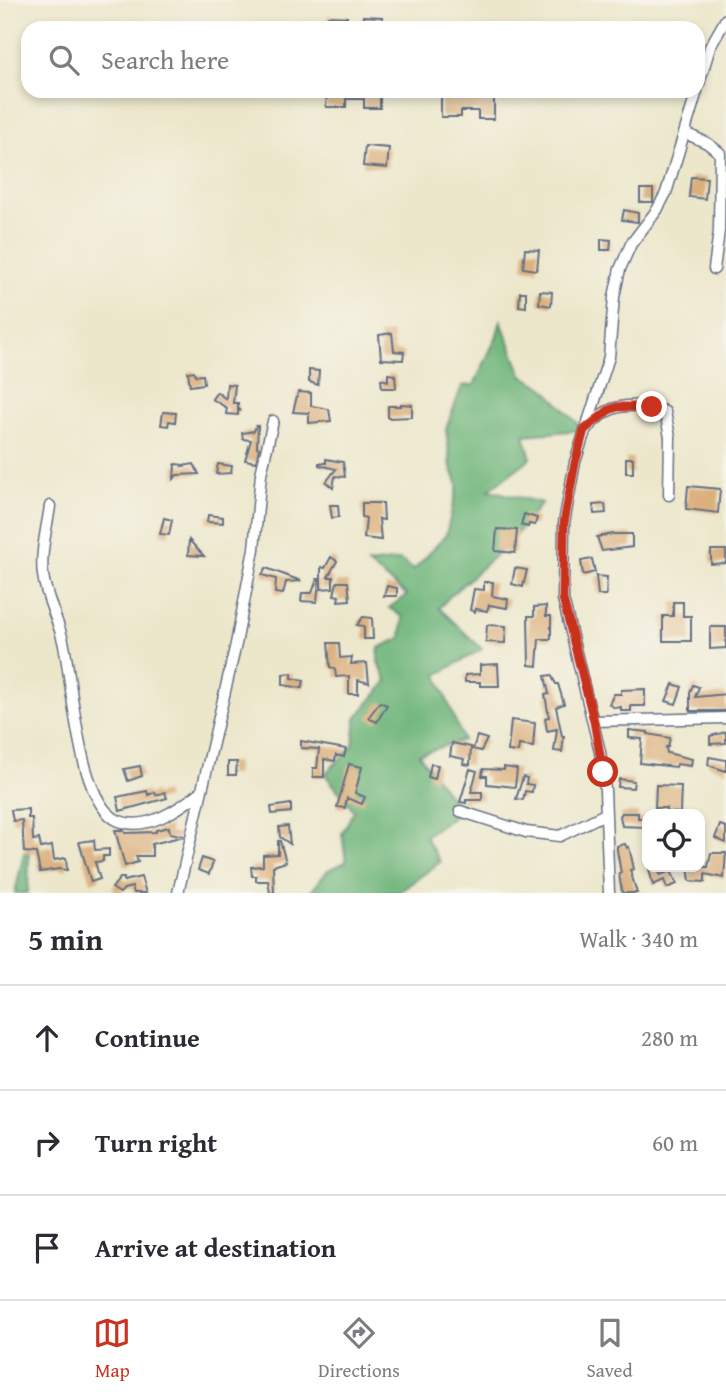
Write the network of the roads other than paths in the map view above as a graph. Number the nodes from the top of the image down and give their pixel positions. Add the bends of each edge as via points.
1 (726, 19) edge
2 (705, 63) edge
3 (695, 98) edge
4 (685, 133) junction
5 (721, 148) edge
6 (714, 269) dead end
7 (273, 421) dead end
8 (584, 430) junction
9 (669, 495) dead end
10 (50, 506) dead end
11 (726, 718) edge
12 (594, 721) junction
13 (201, 792) junction
14 (460, 811) dead end
15 (605, 814) junction
16 (178, 893) edge
17 (609, 893) edge

1 - 2 street
3 - 4 street
4 - 5 street
4 - 8 street via 667,193 631,244 620,270 609,357
5 - 6 street
7 - 13 street via 236,644
8 - 9 street via 617,407 652,407 665,412 670,437
8 - 12 street via 564,523 563,599
10 - 13 street via 43,572 64,643 78,731 93,788 105,810 128,824 167,815
11 - 12 street
12 - 15 street
13 - 16 street
14 - 15 street via 526,832 560,836
15 - 17 street

